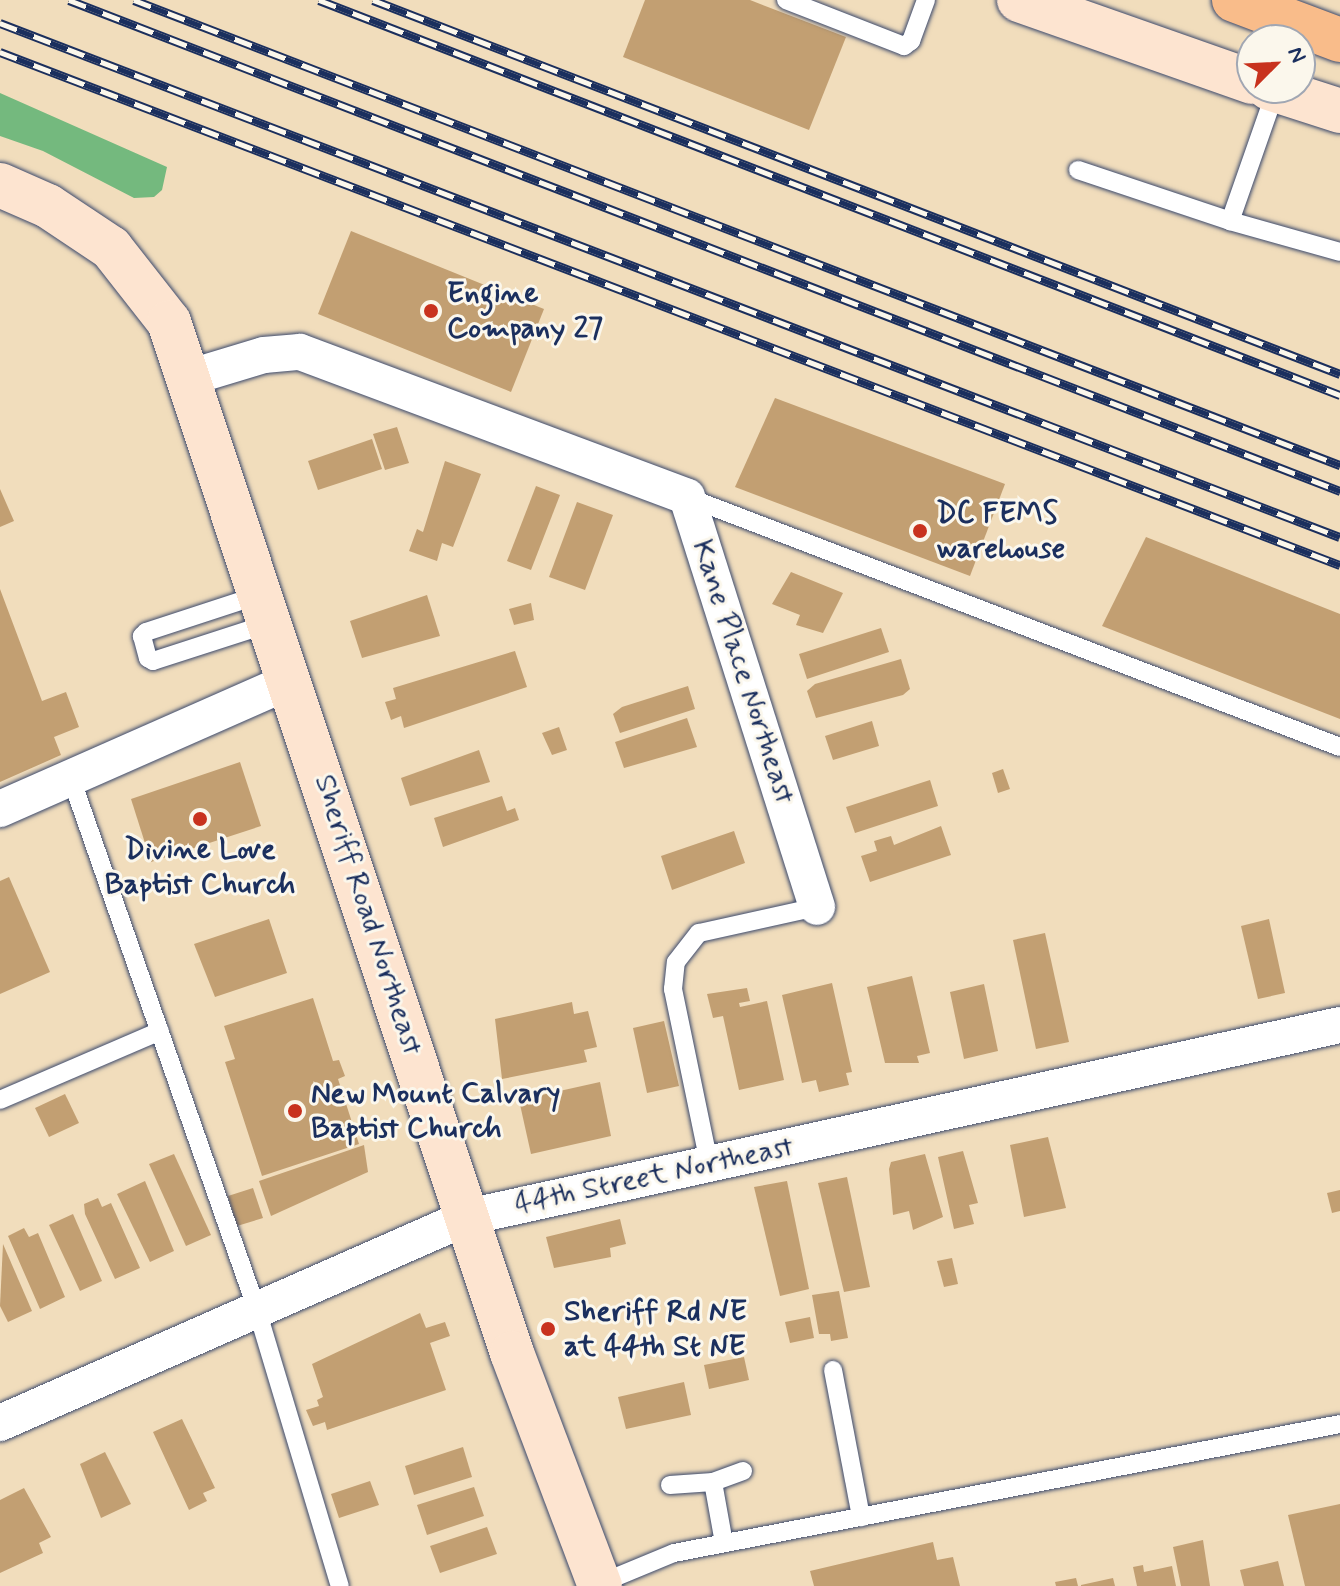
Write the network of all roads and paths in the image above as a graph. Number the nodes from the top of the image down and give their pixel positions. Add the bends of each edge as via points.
1 (786, 0) edge
2 (926, 0) edge
3 (1019, 0) edge
4 (1234, 0) edge
5 (1340, 40) edge
6 (1236, 76) edge
7 (1316, 103) edge
8 (1261, 104) edge
9 (1340, 111) edge
10 (1078, 170) dead end
11 (0, 185) edge
12 (1230, 221) junction
13 (1340, 252) edge
14 (191, 377) junction
15 (687, 497) junction
16 (266, 609) junction
17 (290, 681) junction
18 (1340, 747) edge
19 (71, 778) junction
20 (0, 809) edge
21 (817, 907) joint
22 (1340, 1025) edge
23 (160, 1031) junction
24 (0, 1100) edge
25 (709, 1163) junction
26 (468, 1217) junction
27 (257, 1310) junction
28 (833, 1370) dead end
29 (0, 1423) edge
30 (1340, 1424) edge
31 (743, 1471) dead end
32 (713, 1482) junction
33 (670, 1485) dead end
34 (861, 1517) junction
35 (724, 1543) junction
36 (600, 1585) edge
37 (340, 1586) edge

1 - 2 lane via 904,46 911,41
3 - 6 main road
4 - 5 highway
7 - 9 main road
8 - 12 lane
10 - 12 lane
11 - 14 main road, Sheriff Road Northeast via 48,206 111,248 169,322
12 - 13 lane
14 - 15 street via 264,355 300,352
14 - 16 main road, Sheriff Road Northeast
15 - 18 lane
15 - 21 street, Kane Place Northeast
16 - 16 lane via 153,661 148,658 142,636 146,632
16 - 17 main road, Sheriff Road Northeast
17 - 19 street
17 - 26 main road, Sheriff Road Northeast
19 - 20 street
19 - 23 lane
21 - 25 lane via 699,933 676,962 675,1002
22 - 25 street, 44th Street Northeast
23 - 24 lane
23 - 27 lane
25 - 26 street, 44th Street Northeast
26 - 27 street, 44th Street Northeast
26 - 36 main road, Sheriff Road Northeast via 544,1445
27 - 29 street, 44th Street Northeast
27 - 37 lane
28 - 34 lane
30 - 34 lane
31 - 32 lane
32 - 33 lane
32 - 35 lane
34 - 35 lane
35 - 36 lane via 674,1553

